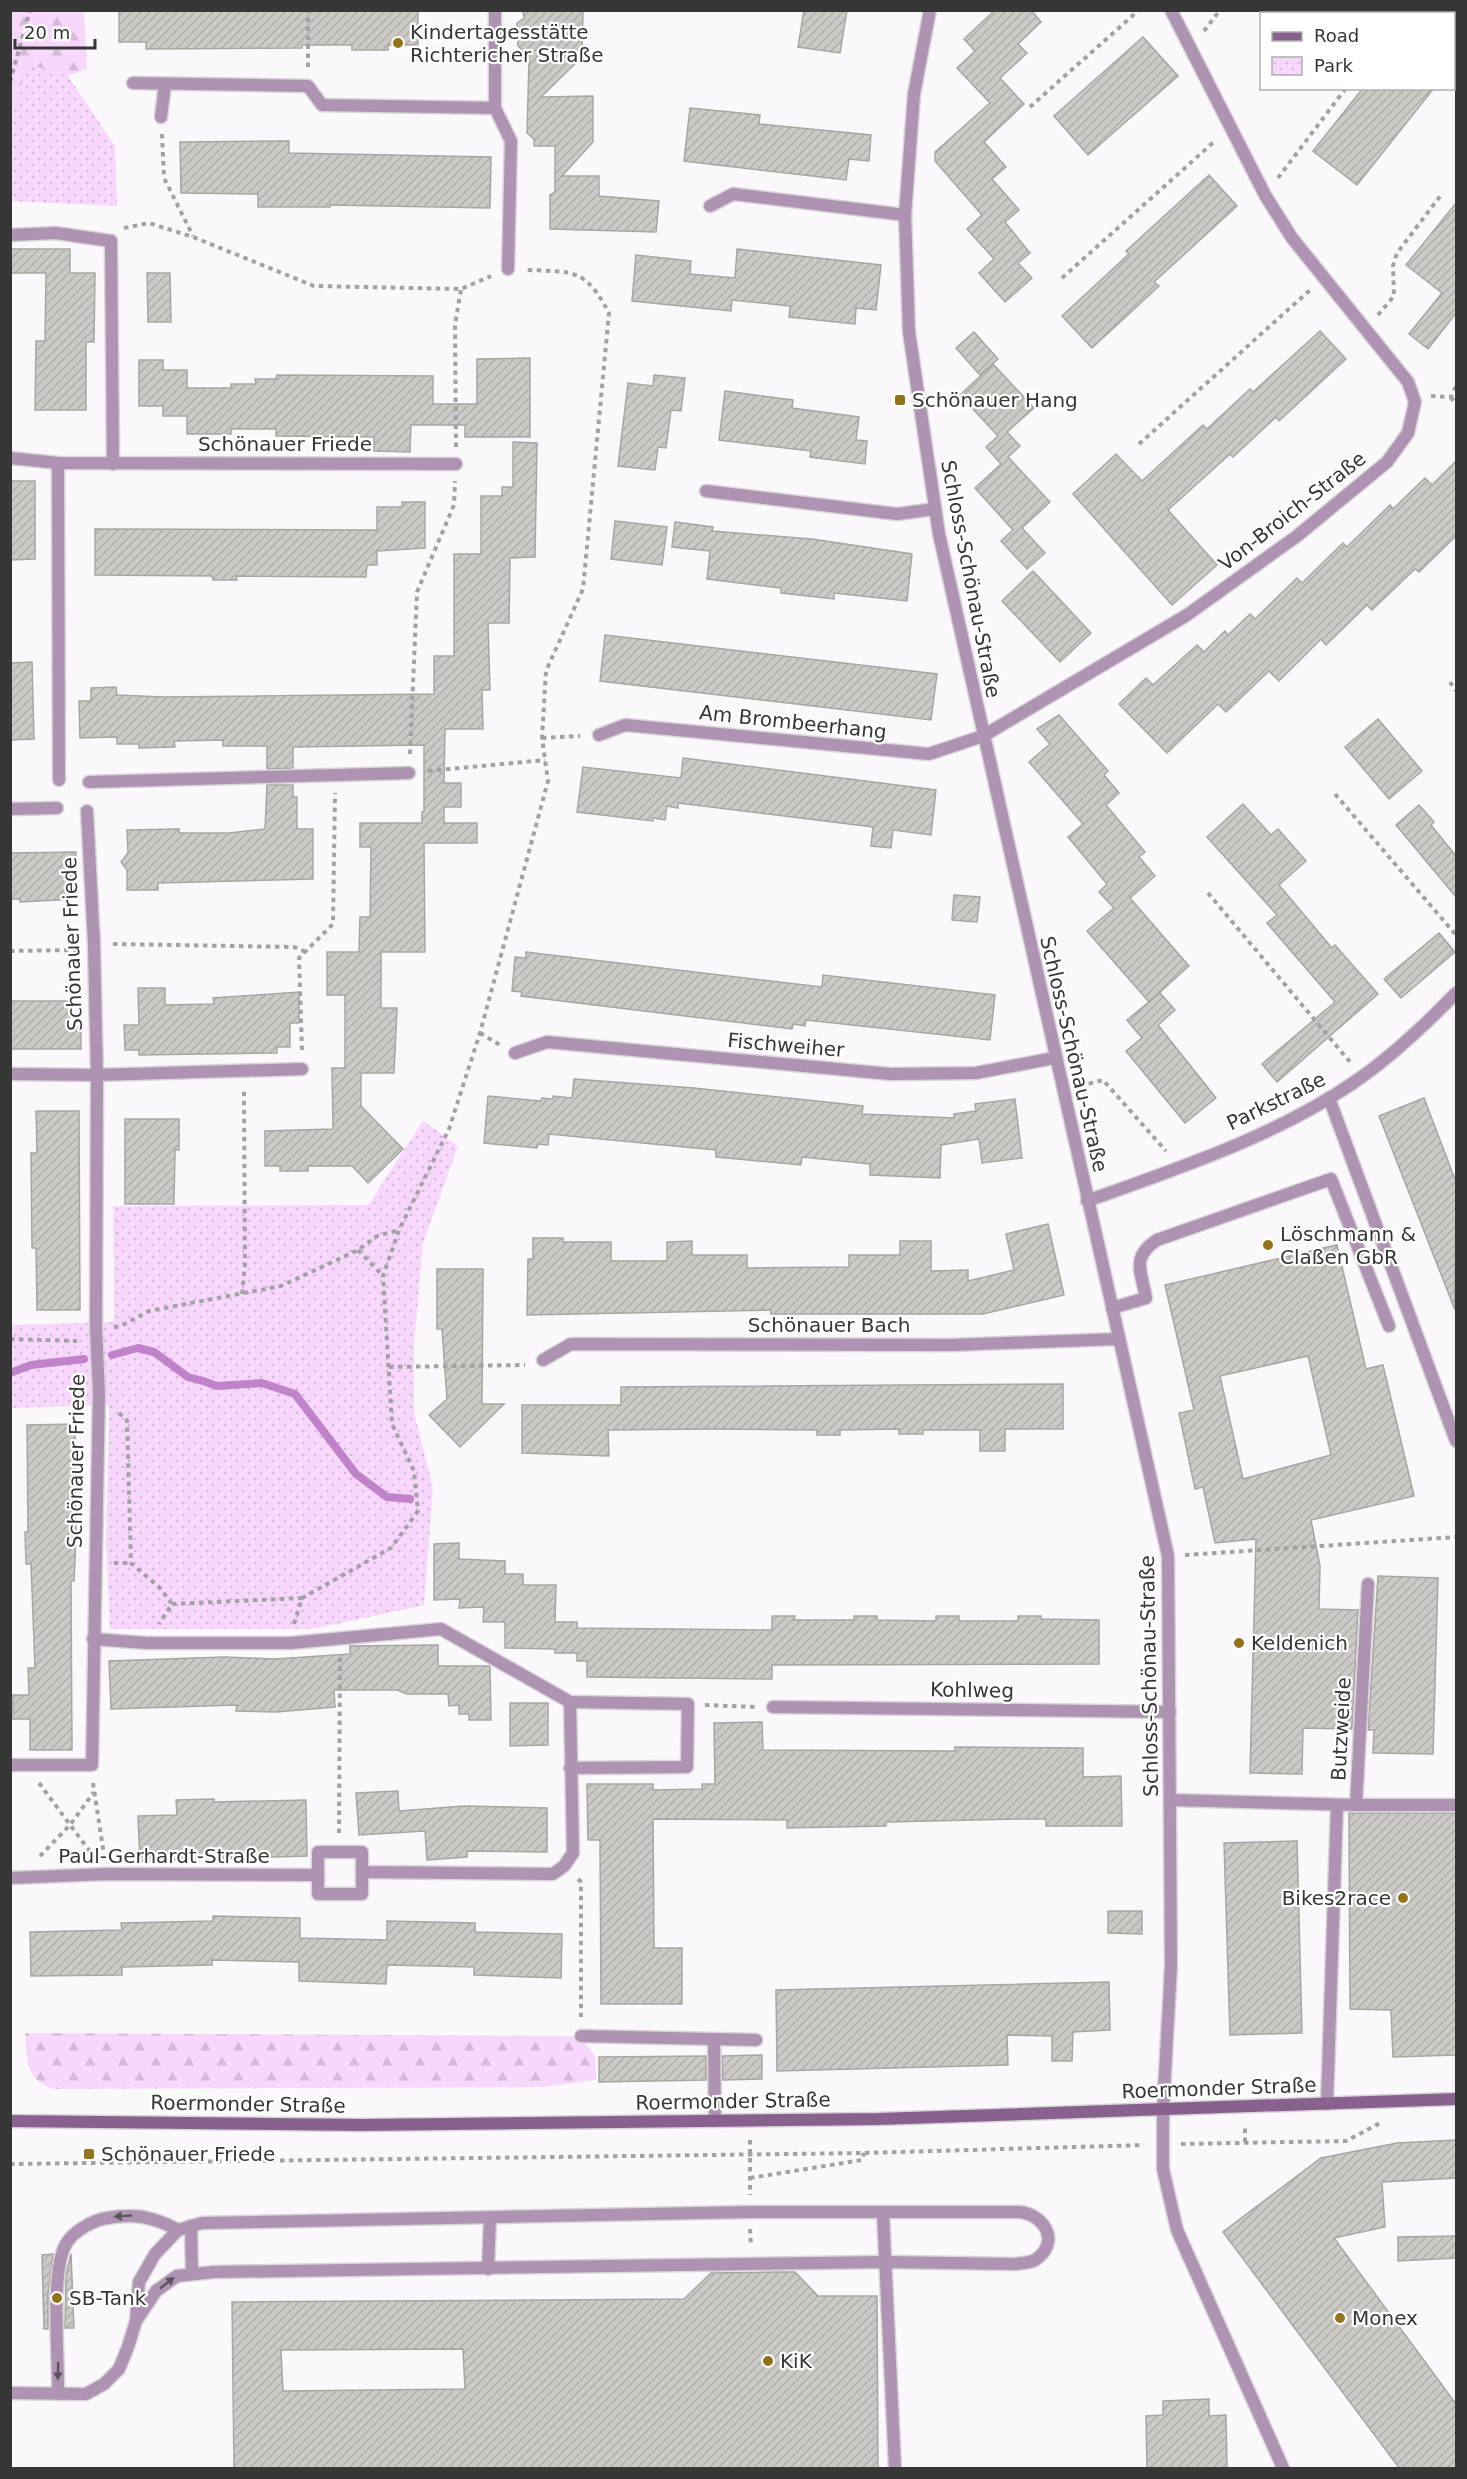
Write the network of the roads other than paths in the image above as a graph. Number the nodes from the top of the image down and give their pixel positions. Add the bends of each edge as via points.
1 (495, 10) edge
2 (930, 10) edge
3 (1171, 10) edge
4 (133, 83) dead end
5 (165, 84) junction
6 (495, 108) junction
7 (161, 117) road end
8 (710, 206) dead end
9 (905, 215) junction
10 (10, 235) edge
11 (508, 269) road end
12 (10, 458) edge
13 (58, 464) junction
14 (113, 464) junction
15 (456, 464) road end
16 (706, 490) dead end
17 (935, 510) junction
18 (599, 735) road end
19 (983, 736) junction
20 (409, 773) road end
21 (59, 780) dead end
22 (89, 782) dead end
23 (57, 808) dead end
24 (10, 809) edge
25 (87, 811) dead end
26 (1456, 993) edge
27 (514, 1053) dead end
28 (1054, 1058) junction
29 (302, 1069) road end
30 (10, 1074) edge
31 (97, 1075) junction
32 (1329, 1098) junction
33 (1087, 1201) junction
34 (1112, 1308) junction
35 (1389, 1326) dead end
36 (1119, 1339) junction
37 (543, 1360) road end
38 (1456, 1441) edge
39 (1368, 1584) dead end
40 (93, 1639) junction
41 (570, 1702) junction
42 (773, 1707) road end
43 (1170, 1712) junction
44 (10, 1766) edge
45 (570, 1768) junction
46 (1171, 1800) junction
47 (1336, 1804) junction
48 (1456, 1804) edge
49 (1356, 1805) junction
50 (362, 1872) junction
51 (318, 1875) junction
52 (16, 1877) edge
53 (581, 2036) road end
54 (714, 2040) junction
55 (756, 2040) dead end
56 (1456, 2099) edge
57 (1327, 2104) junction
58 (1162, 2110) junction
59 (10, 2121) edge
60 (715, 2121) junction
61 (883, 2213) junction
62 (490, 2218) junction
63 (191, 2226) junction
64 (178, 2230) junction
65 (885, 2262) junction
66 (488, 2270) junction
67 (192, 2274) junction
68 (136, 2321) junction
69 (10, 2392) edge
70 (58, 2394) junction
71 (895, 2469) edge
72 (1283, 2469) edge

1 - 6 street
2 - 9 street, Schloss-Schönau-Straße via 914,94
3 - 19 street, Von-Broich-Straße via 1265,195 1292,238 1408,382 1415,402 1408,433 1386,462 1297,536 1187,615
4 - 5 street
5 - 6 street via 308,86 322,105
5 - 7 street
6 - 11 street via 511,141
8 - 9 street via 733,194
9 - 17 street, Schloss-Schönau-Straße via 909,332
10 - 14 street via 56,233 111,241
12 - 13 street, Schönauer Friede
13 - 14 street, Schönauer Friede
13 - 21 street
14 - 15 street, Schönauer Friede
16 - 17 street via 897,514
17 - 19 street, Schloss-Schönau-Straße
18 - 19 street, Am Brombeerhang via 625,725 929,754
19 - 28 street, Schloss-Schönau-Straße
20 - 22 street
23 - 24 street
25 - 31 street, Schönauer Friede
26 - 32 street, Parkstraße via 1362,1076
27 - 28 street, Fischweiher via 547,1042 890,1074 976,1073
28 - 33 street, Schloss-Schönau-Straße
29 - 31 street
30 - 31 street
31 - 40 street, Schönauer Friede via 99,1394
32 - 33 street, Parkstraße via 1268,1130
32 - 38 street
33 - 34 street, Schloss-Schönau-Straße
34 - 35 street via 1146,1298 1139,1259 1144,1249 1157,1240 1331,1179
34 - 36 street, Schloss-Schönau-Straße
36 - 37 street, Schönauer Bach via 951,1345 571,1344
36 - 43 street, Schloss-Schönau-Straße via 1168,1556
39 - 49 street, Butzweide
40 - 41 street via 291,1643 441,1629
40 - 44 street, Schönauer Friede via 92,1766
41 - 45 street
41 - 45 street via 688,1704 687,1767
42 - 43 street, Kohlweg
43 - 46 street, Schloss-Schönau-Straße
45 - 50 street via 573,1853 553,1874
46 - 47 street, Butzweide
46 - 58 street, Schloss-Schönau-Straße via 1171,1966
47 - 49 street, Butzweide
47 - 57 street
48 - 49 street, Butzweide
50 - 51 street via 362,1894 318,1894
50 - 51 street via 362,1852 318,1852
51 - 52 street, Paul-Gerhardt-Straße
53 - 54 street
54 - 55 street
54 - 60 street
56 - 57 main road, Roermonder Straße
57 - 58 main road, Roermonder Straße
58 - 60 main road, Roermonder Straße
58 - 72 street, Schloss-Schönau-Straße via 1163,2169 1177,2230
59 - 60 main road, Roermonder Straße via 363,2125
61 - 62 street
61 - 65 street
61 - 65 street via 1032,2214 1047,2230 1048,2241 1034,2260 1016,2264
62 - 63 street
62 - 66 street
63 - 64 street
63 - 67 street
64 - 68 street via 155,2254 139,2282
64 -> 70 street via 143,2215 111,2217 94,2221 66,2242 57,2267
65 - 66 street
65 - 71 street
66 - 67 street
68 -> 67 street via 156,2291 177,2276
68 - 70 street via 119,2369 104,2384 86,2394
69 - 70 street

